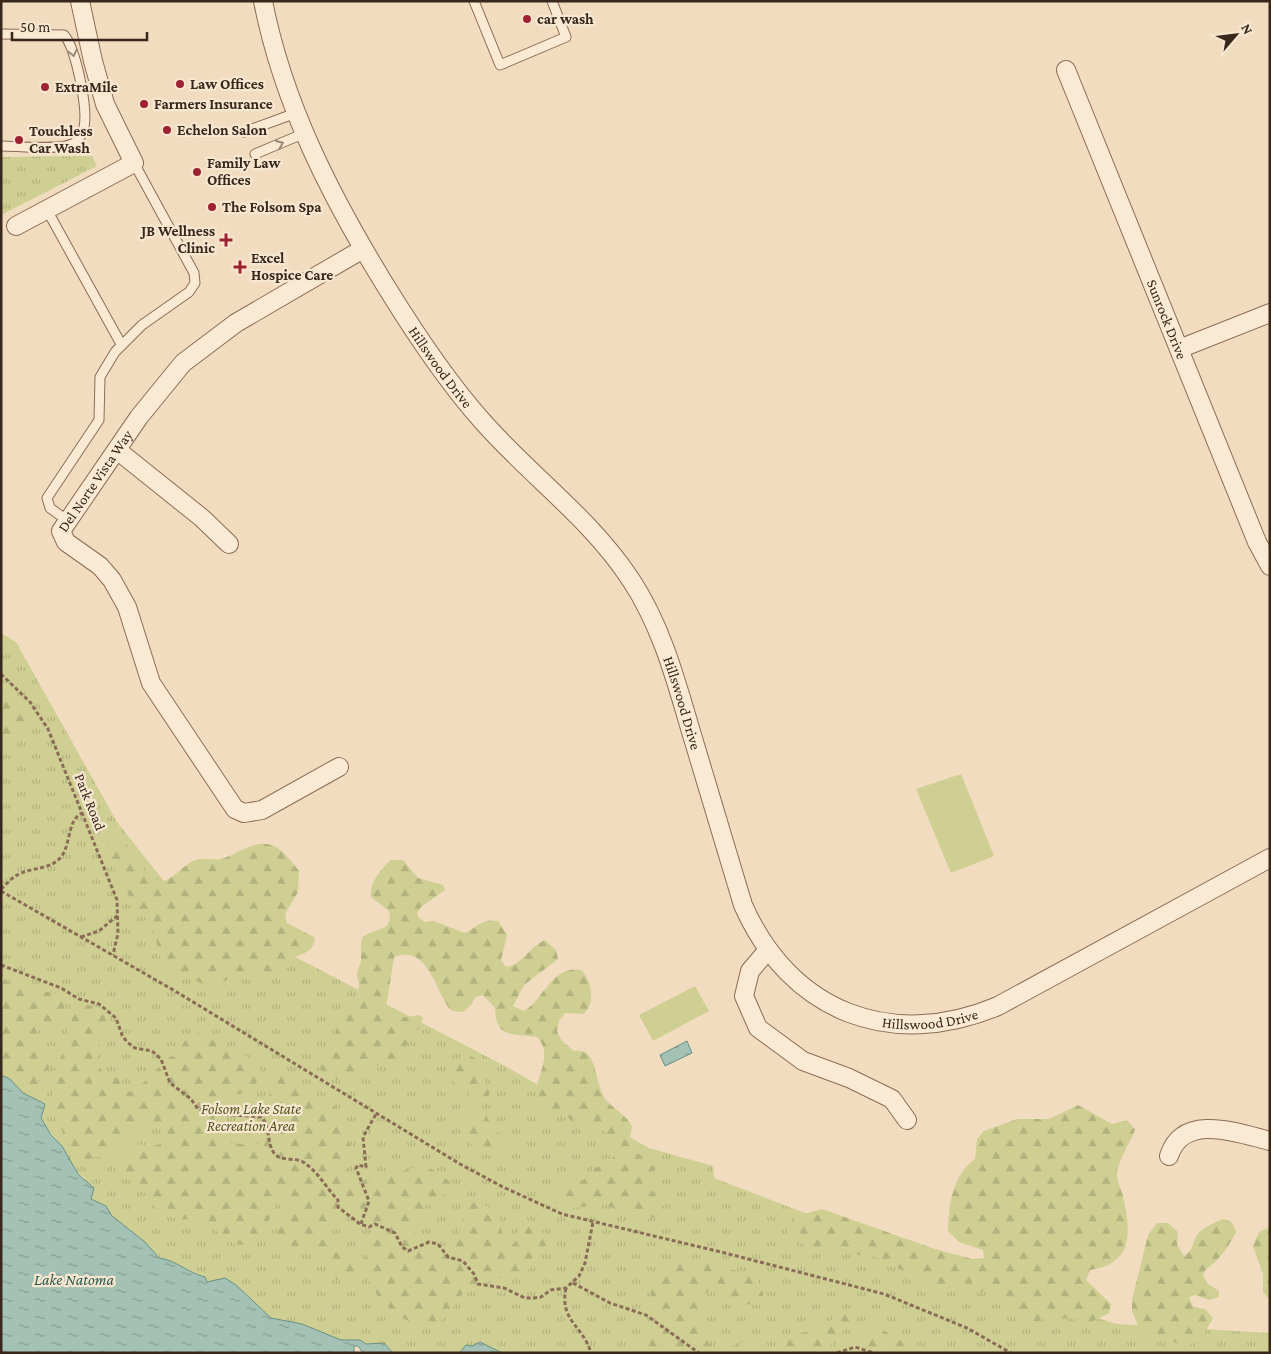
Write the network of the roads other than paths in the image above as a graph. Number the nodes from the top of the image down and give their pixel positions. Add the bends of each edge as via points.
1 (80, 1) edge
2 (263, 1) edge
3 (474, 1) edge
4 (552, 1) edge
5 (1, 34) edge
6 (1066, 70) dead end
7 (296, 113) junction
8 (244, 132) dead end
9 (305, 133) junction
10 (1, 146) edge
11 (255, 154) dead end
12 (134, 163) junction
13 (47, 210) junction
14 (16, 226) dead end
15 (363, 249) junction
16 (1270, 313) edge
17 (121, 344) junction
18 (1179, 349) junction
19 (117, 450) junction
20 (68, 521) junction
21 (229, 544) dead end
22 (1270, 566) edge
23 (339, 767) dead end
24 (1270, 858) edge
25 (767, 951) junction
26 (907, 1120) dead end
27 (1270, 1141) edge
28 (1170, 1156) dead end

1 - 12 street via 105,104
2 - 7 street, Hillswood Drive
3 - 4 lane via 500,65 566,37
5 -> 10 lane via 64,35 70,44 85,121 80,136 72,144
6 - 18 street, Sunrock Drive
7 - 8 lane
7 - 9 street, Hillswood Drive
11 -> 9 lane
9 - 15 street, Hillswood Drive via 321,171
12 - 13 street
12 - 17 lane via 196,280 189,292
13 - 14 street
13 - 17 lane
15 - 19 street, Del Norte Vista Way via 236,322 201,347 166,382
15 - 25 street, Hillswood Drive via 414,332 448,379 517,458 585,522 632,581 665,647 743,905
16 - 18 street
17 - 20 lane via 100,377 98,420 47,498 50,508
18 - 22 street, Sunrock Drive via 1257,542
19 - 20 street, Del Norte Vista Way
19 - 21 street via 202,518
20 - 23 street, Del Norte Vista Way via 61,531 63,538 100,566 112,580 127,607 152,682 235,809 244,813 262,810
24 - 25 street, Hillswood Drive via 998,1006 949,1022 898,1025 848,1012 803,987
25 - 26 street via 750,971 744,996 758,1028 804,1061 892,1099
27 - 28 street via 1223,1129 1204,1128 1185,1135 1172,1147

